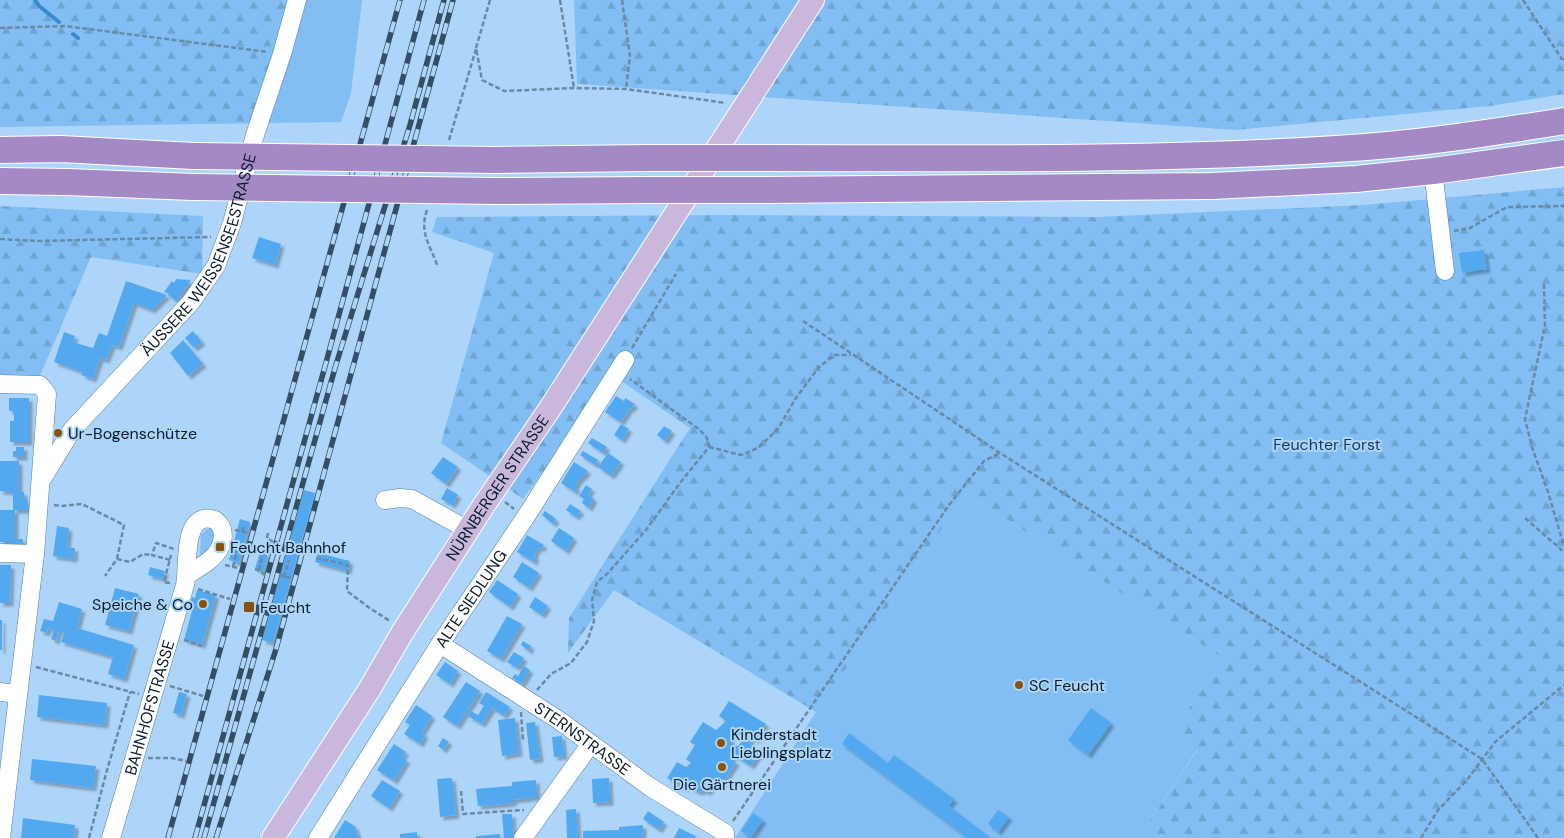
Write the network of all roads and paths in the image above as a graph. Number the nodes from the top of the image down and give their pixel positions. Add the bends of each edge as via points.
1 (297, 0) edge
2 (490, 0) edge
3 (560, 0) edge
4 (622, 0) edge
5 (813, 0) edge
6 (1523, 0) edge
7 (0, 28) edge
8 (282, 54) junction
9 (1564, 59) edge
10 (574, 88) junction
11 (626, 89) junction
12 (742, 111) junction
13 (1564, 121) edge
14 (0, 150) edge
15 (1564, 153) edge
16 (1432, 171) junction
17 (0, 182) edge
18 (1564, 206) edge
19 (1470, 228) dead end
20 (423, 231) dead end
21 (0, 239) edge
22 (224, 244) junction
23 (438, 267) dead end
24 (1445, 271) dead end
25 (676, 274) dead end
26 (1544, 284) dead end
27 (803, 321) dead end
28 (853, 355) junction
29 (621, 365) junction
30 (0, 384) edge
31 (709, 446) junction
32 (1000, 453) junction
33 (42, 479) junction
34 (385, 500) dead end
35 (39, 502) junction
36 (1525, 518) dead end
37 (244, 527) dead end
38 (468, 530) junction
39 (248, 533) dead end
40 (268, 533) dead end
41 (294, 540) dead end
42 (273, 542) dead end
43 (287, 543) dead end
44 (293, 545) junction
45 (1564, 546) edge
46 (238, 547) dead end
47 (301, 547) dead end
48 (173, 549) dead end
49 (1564, 552) edge
50 (262, 553) dead end
51 (0, 554) edge
52 (35, 554) junction
53 (152, 555) junction
54 (316, 558) dead end
55 (117, 559) junction
56 (170, 560) dead end
57 (289, 560) dead end
58 (224, 565) dead end
59 (233, 567) junction
60 (238, 568) dead end
61 (254, 569) dead end
62 (259, 570) junction
63 (264, 575) dead end
64 (279, 575) dead end
65 (105, 576) dead end
66 (284, 577) junction
67 (291, 578) dead end
68 (186, 580) joint
69 (230, 599) dead end
70 (392, 622) dead end
71 (169, 636) junction
72 (440, 644) junction
73 (202, 646) dead end
74 (22, 663) junction
75 (157, 681) junction
76 (1564, 685) edge
77 (0, 692) edge
78 (130, 692) junction
79 (18, 694) junction
80 (143, 696) dead end
81 (203, 696) dead end
82 (526, 699) junction
83 (6, 740) edge
84 (524, 740) dead end
85 (590, 744) junction
86 (134, 758) junction
87 (1482, 759) junction
88 (186, 761) dead end
89 (461, 791) dead end
90 (543, 808) junction
91 (725, 836) edge
92 (1, 838) edge
93 (89, 838) edge
94 (111, 838) edge
95 (273, 838) edge
96 (318, 838) edge
97 (523, 838) edge
98 (1421, 838) edge
99 (1538, 838) edge

1 - 8 street, ÄUSSERE WEISSENSEESTRASSE
2 - 10 path via 476,48 482,80 504,91
3 - 10 path
4 - 11 path via 630,56
5 - 12 main road, NÜRNBERGER STRASSE
6 - 9 path
7 - 8 path via 65,26
8 - 22 street, ÄUSSERE WEISSENSEESTRASSE
10 - 11 path
11 - 12 path via 732,104
12 - 38 main road, NÜRNBERGER STRASSE
13 - 14 highway, bridge via 1487,134 1338,149 1032,158 369,160 60,149
15 - 16 highway
16 - 17 highway, bridge via 1356,179 1212,186 764,190 496,191
16 - 24 street
18 - 19 path via 1506,207
20 - 23 path
21 - 22 path via 212,237
22 - 33 street, ÄUSSERE WEISSENSEESTRASSE via 216,266 191,302 72,430
25 - 29 path
26 - 45 path via 1545,325 1525,420
27 - 28 path
28 - 31 path via 836,355 819,366 778,429 758,448 741,454
28 - 32 path
29 - 31 path via 700,430
29 - 72 street, ALTE SIEDLUNG via 525,518
30 - 33 street via 40,385 48,394
31 - 82 path via 646,530 597,582 592,600 594,620 586,642 571,664 551,674
32 - 87 path
32 - 91 path via 984,461 949,505
33 - 35 street
34 - 38 street via 412,499
35 - 52 street
35 - 55 path via 62,506 82,504 124,525
36 - 49 path
37 - 39 path via 242,532
38 - 95 main road, NÜRNBERGER STRASSE
40 - 42 path via 265,538
41 - 44 path
43 - 44 path
44 - 47 path
46 - 59 path
48 - 53 path via 156,543
50 - 62 path
51 - 52 street
52 - 74 street
53 - 55 path via 143,554 130,562
53 - 56 path
54 - 70 path via 348,565 347,591
55 - 65 path
57 - 66 path
58 - 59 path
59 - 60 path
61 - 62 path
62 - 63 path
64 - 66 path
66 - 67 path
68 - 69 path
68 - 71 street, BAHNHOFSTRASSE
71 - 73 path
71 - 75 street, BAHNHOFSTRASSE
72 - 82 street, STERNSTRASSE
72 - 96 street, ALTE SIEDLUNG
74 - 78 path
74 - 79 street
75 - 81 path
75 - 86 street, BAHNHOFSTRASSE
76 - 87 path via 1495,742
77 - 79 street
78 - 80 path
78 - 93 path
79 - 83 street
82 - 84 path via 520,703
82 - 85 street, STERNSTRASSE
83 - 92 street
85 - 90 street
85 - 91 street, STERNSTRASSE
86 - 88 path
86 - 94 street, BAHNHOFSTRASSE
87 - 98 path via 1438,810
87 - 99 path
89 - 90 path via 463,814
90 - 97 street

